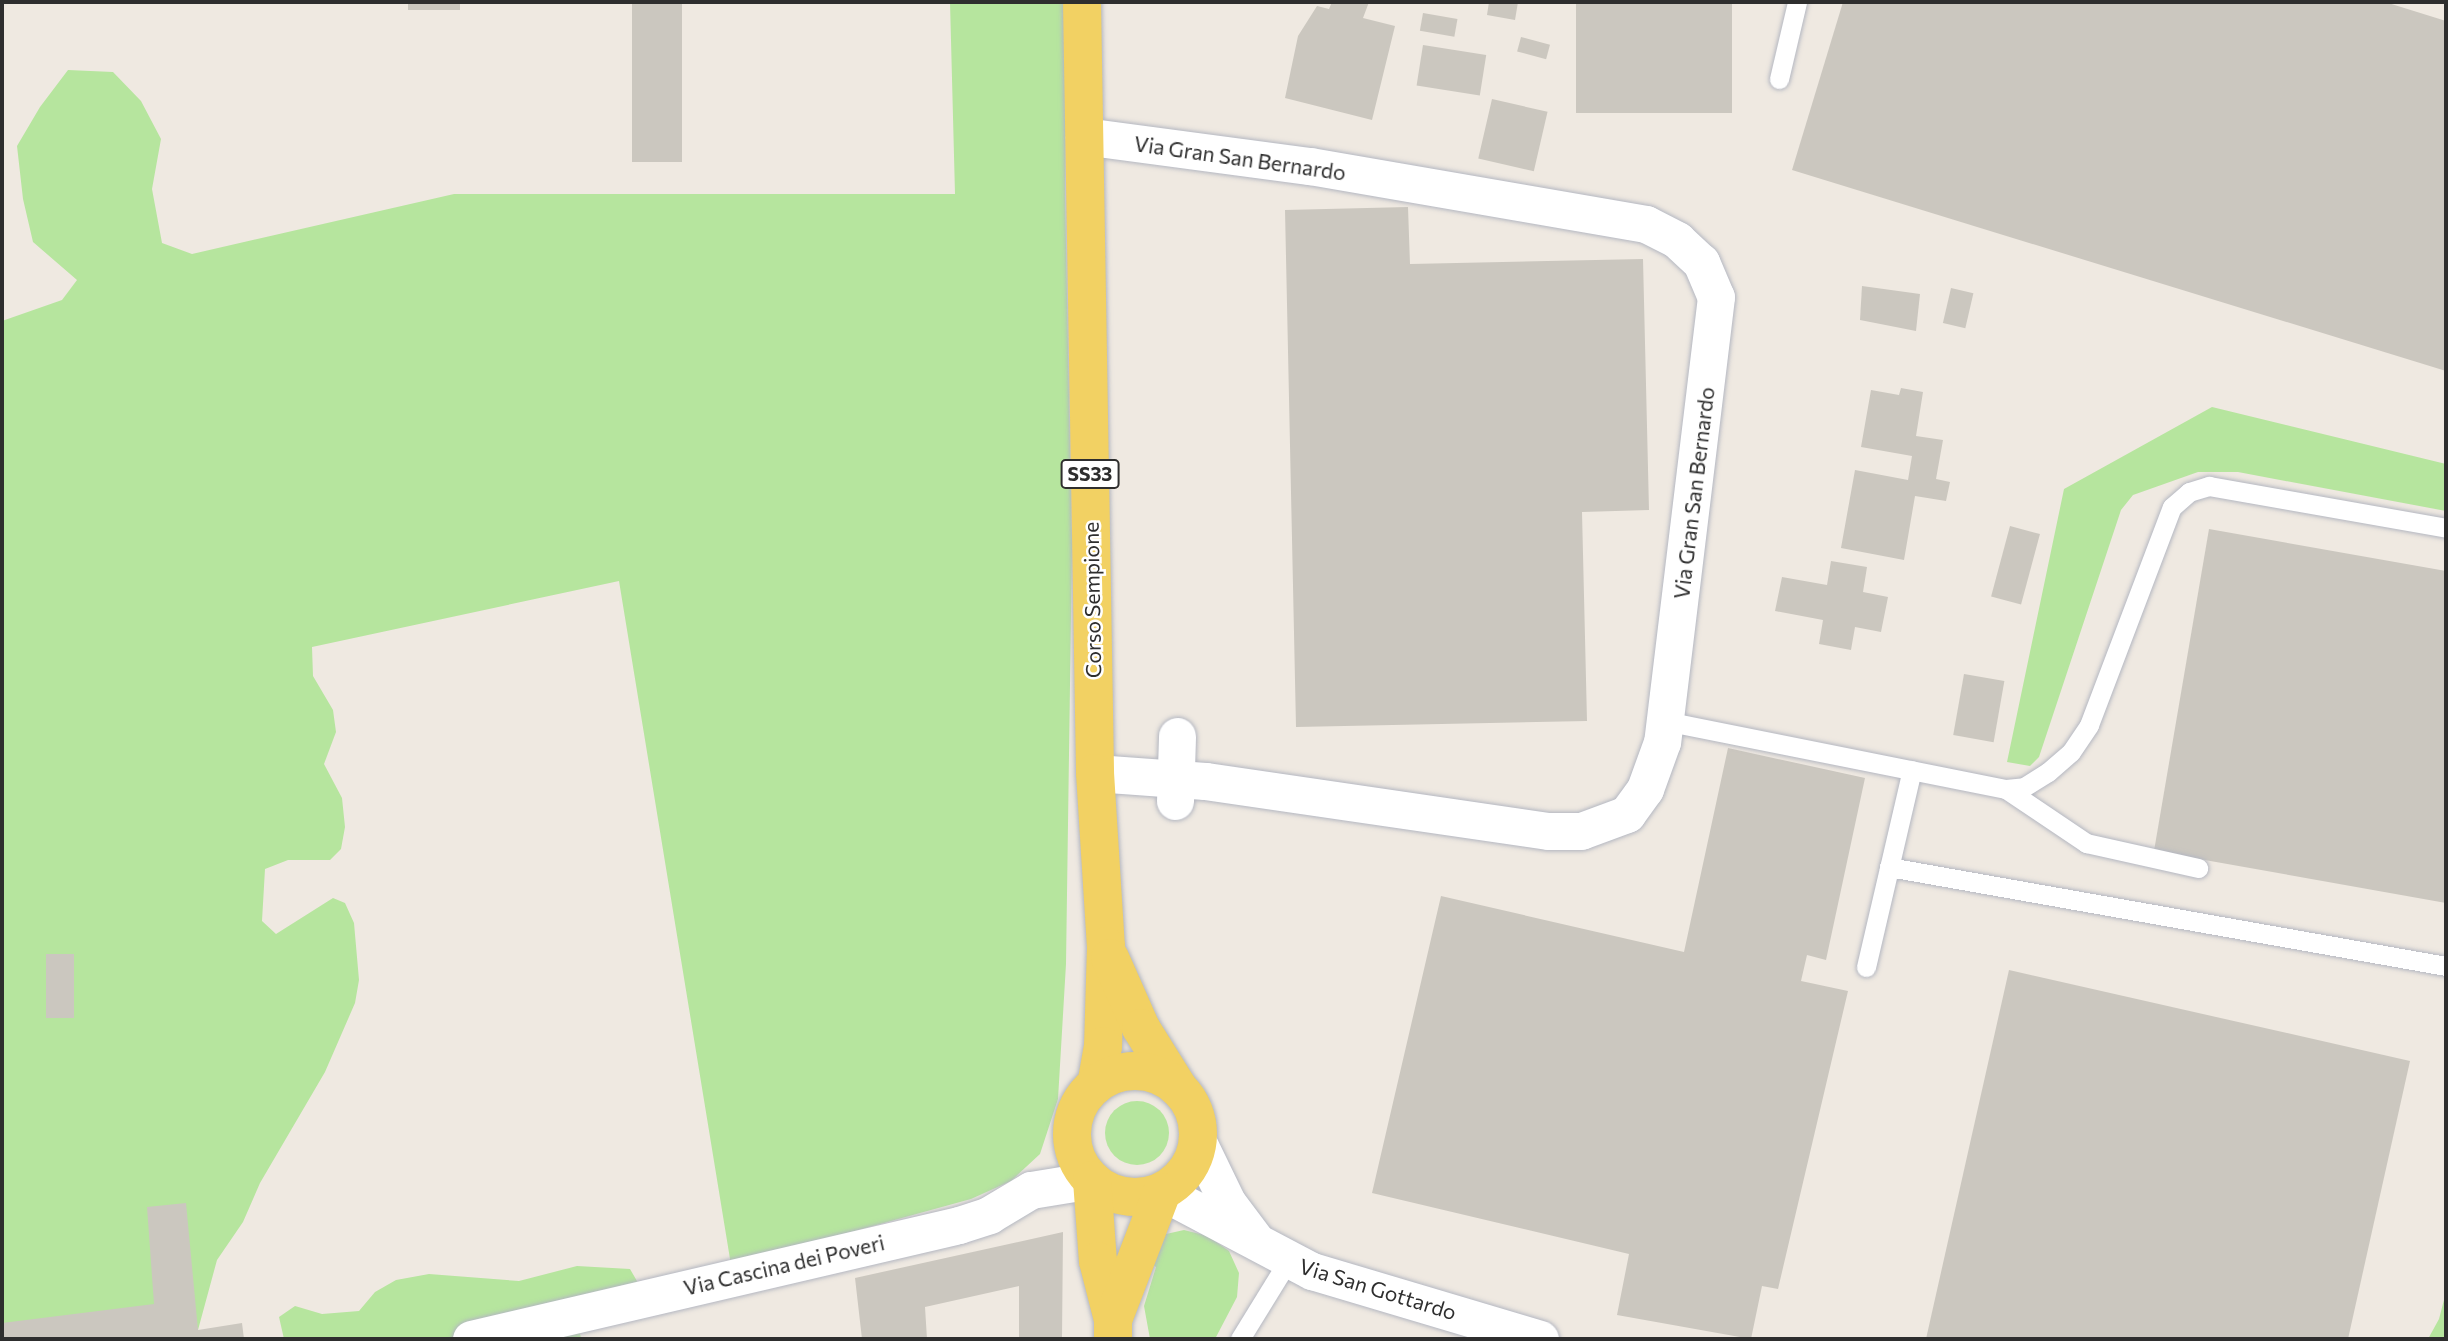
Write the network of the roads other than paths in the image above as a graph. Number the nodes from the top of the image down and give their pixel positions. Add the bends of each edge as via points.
1 (1082, 2) edge
2 (1797, 2) edge
3 (1779, 79) dead end
4 (1084, 136) junction
5 (2446, 528) edge
6 (1665, 720) junction
7 (1177, 736) dead end
8 (1912, 770) junction
9 (1094, 773) junction
10 (2006, 789) junction
11 (1174, 790) junction
12 (1889, 867) junction
13 (2198, 868) dead end
14 (1106, 946) junction
15 (2446, 966) edge
16 (1866, 967) dead end
17 (1096, 1084) junction
18 (1179, 1089) junction
19 (1198, 1142) junction
20 (1092, 1180) junction
21 (1162, 1192) junction
22 (1274, 1252) junction
23 (1113, 1330) edge
24 (471, 1339) edge
25 (1240, 1339) edge
26 (1540, 1339) edge

1 - 4 main road, Corso Sempione / SS33
2 - 3 lane
4 - 6 street, Via Gran San Bernardo via 1310,166 1646,224 1677,240 1701,262 1716,297 1714,334
4 - 9 main road, Corso Sempione / SS33
5 - 10 lane via 2209,486 2189,492 2172,507 2089,725 2071,751 2048,772 2024,787
6 - 8 lane
6 - 11 street, Via Gran San Bernardo via 1654,769 1627,814 1581,831
7 - 11 street
8 - 10 lane
8 - 12 lane
9 - 11 street, Via Gran San Bernardo
9 - 14 main road, Corso Sempione / SS33
10 - 13 lane via 2086,843
12 - 15 lane
12 - 16 lane
14 - 17 main road, Corso Sempione via 1103,1045
14 - 18 main road, Corso Sempione via 1141,1028
17 - 18 main road via 1126,1072 1145,1072
17 - 20 main road via 1084,1097 1072,1132 1074,1151
18 - 19 main road via 1191,1105
19 - 21 main road via 1186,1172
19 - 22 street via 1227,1202
20 - 21 main road via 1124,1196
20 - 23 main road via 1098,1261
20 - 24 street, Via Cascina dei Poveri via 1031,1190 989,1215 959,1225
21 - 22 street, Via San Gottardo
21 - 23 main road
22 - 25 lane
22 - 26 street, Via San Gottardo

